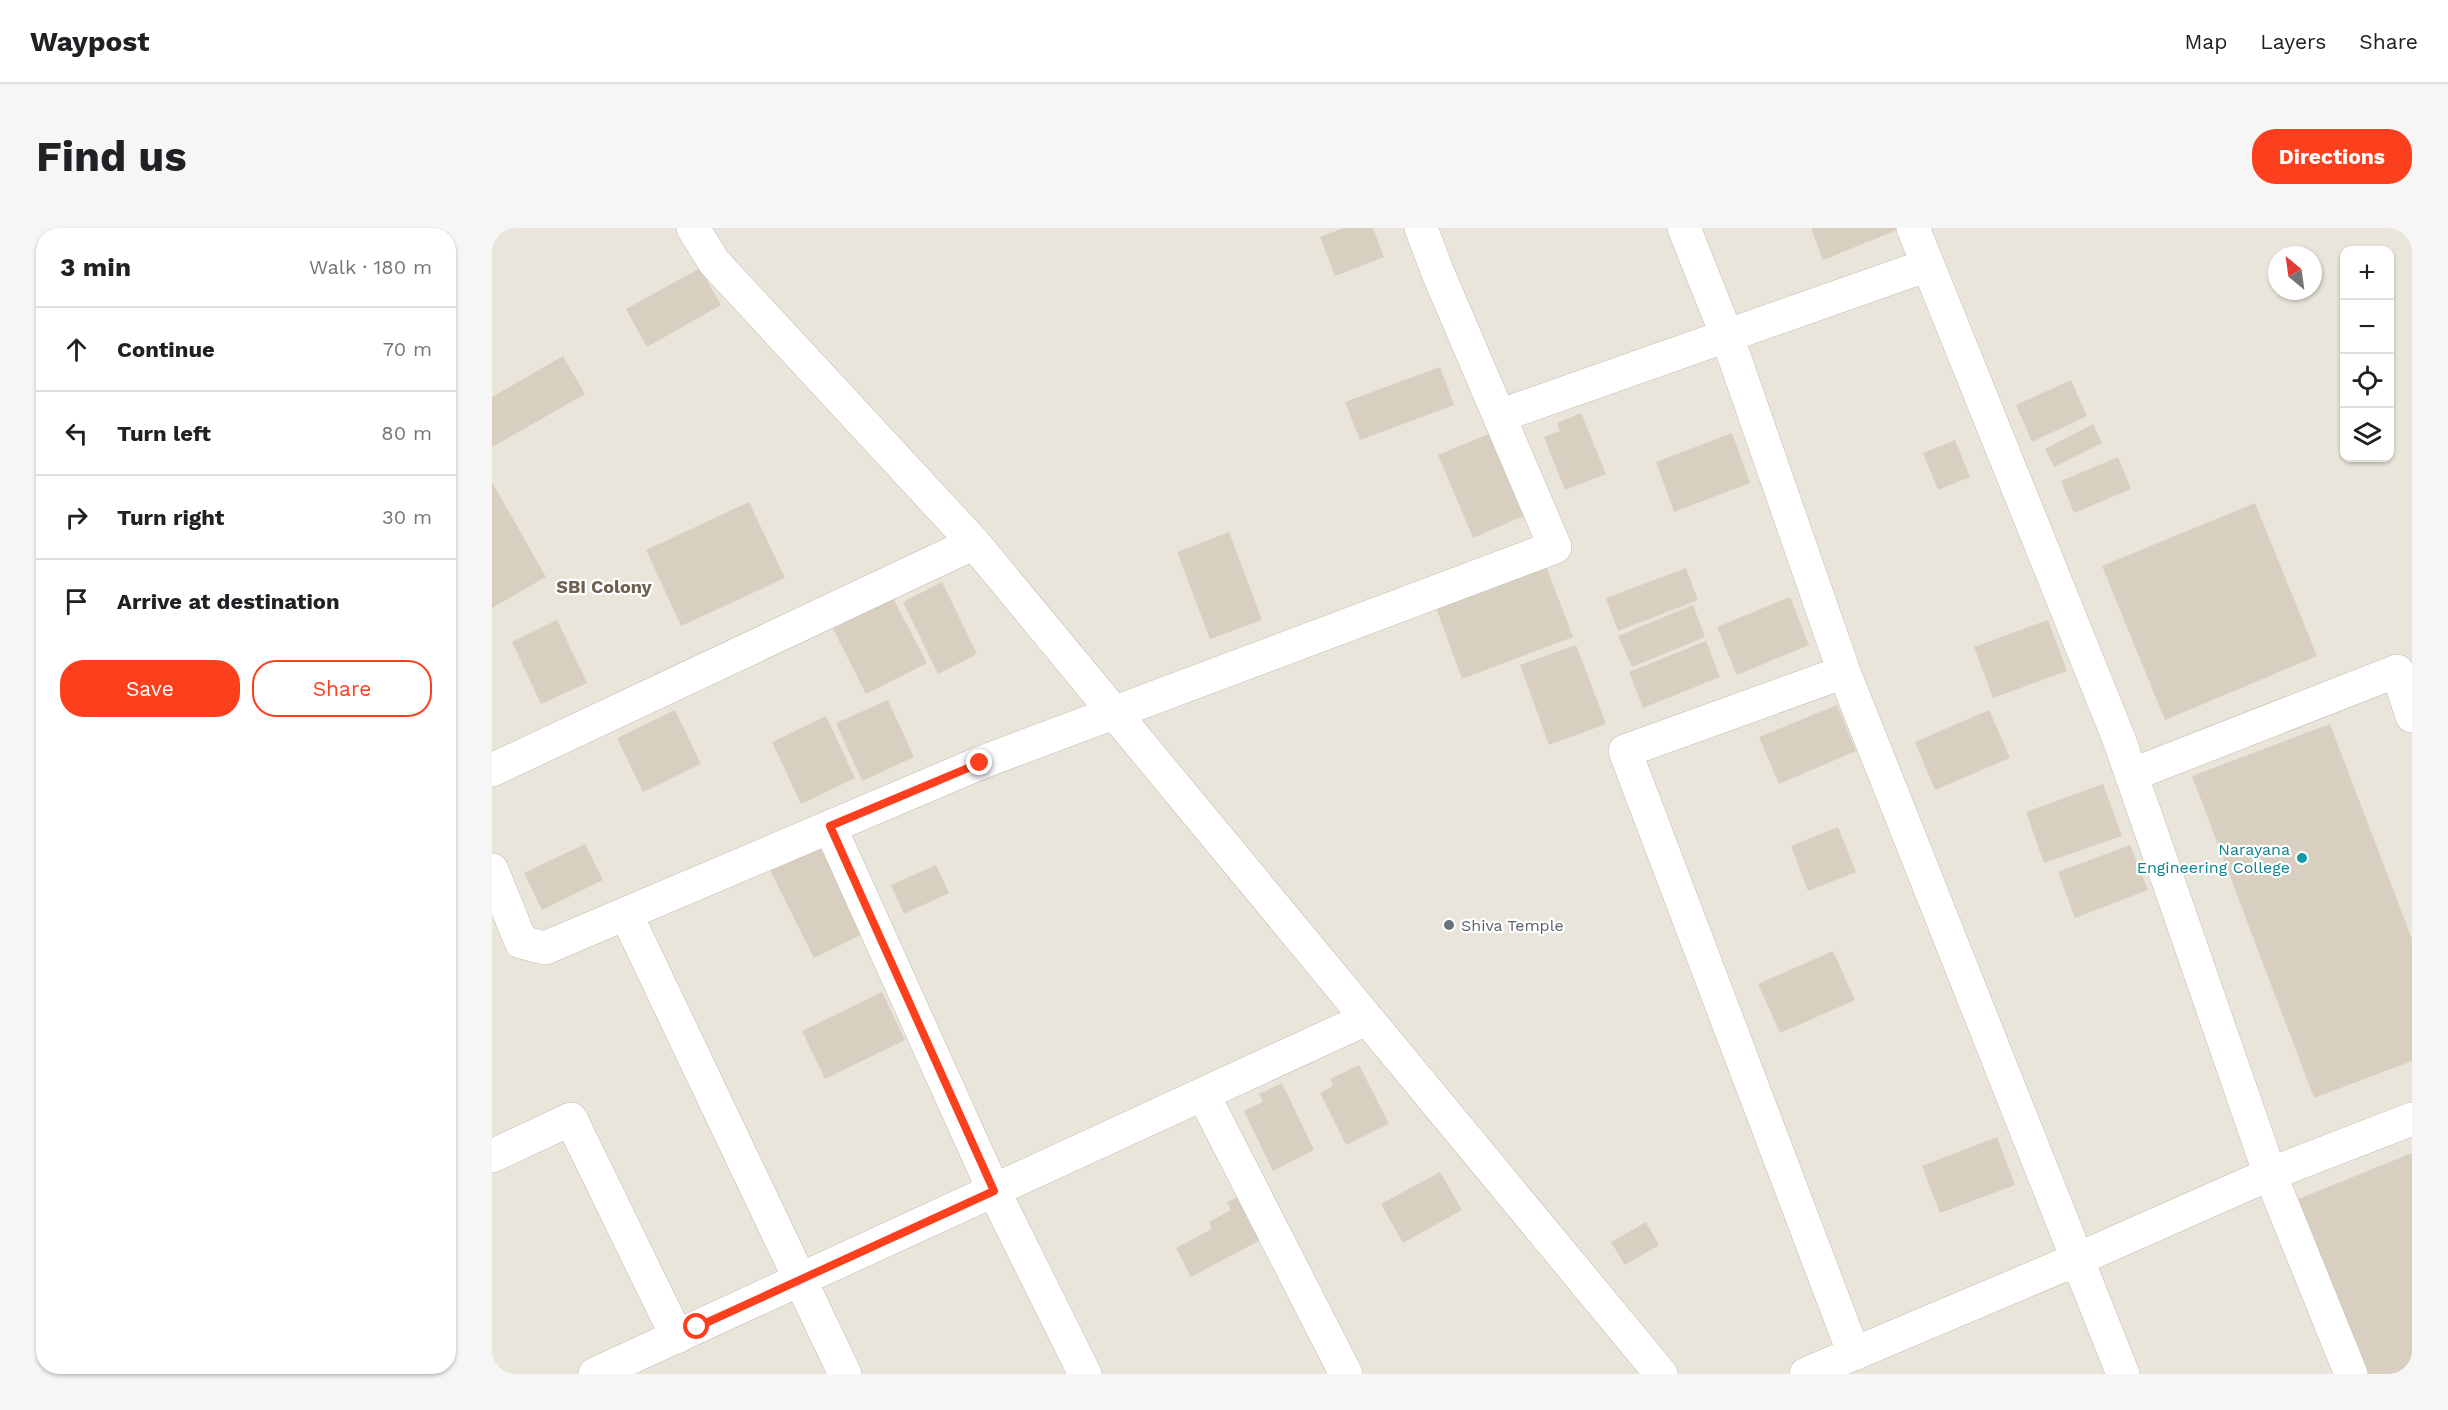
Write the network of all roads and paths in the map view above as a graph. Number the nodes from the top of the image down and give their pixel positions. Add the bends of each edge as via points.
1 (693, 228) edge
2 (1421, 228) edge
3 (1684, 228) edge
4 (1913, 228) edge
5 (1928, 265) junction
6 (1727, 336) junction
7 (1499, 416) junction
8 (974, 543) junction
9 (1844, 672) junction
10 (1114, 713) junction
11 (2412, 716) edge
12 (492, 770) edge
13 (2131, 775) junction
14 (830, 826) junction
15 (492, 870) edge
16 (626, 914) junction
17 (1366, 1019) junction
18 (1203, 1094) junction
19 (2412, 1119) edge
20 (492, 1156) edge
21 (2270, 1174) junction
22 (994, 1191) junction
23 (2078, 1259) junction
24 (800, 1281) junction
25 (677, 1337) junction
26 (1854, 1354) junction
27 (595, 1374) edge
28 (844, 1374) edge
29 (1085, 1374) edge
30 (1346, 1374) edge
31 (1661, 1374) edge
32 (1806, 1374) edge
33 (2123, 1374) edge
34 (2352, 1374) edge

1 - 8 street via 714,262
2 - 7 street
3 - 6 street
4 - 5 street
5 - 6 street
5 - 13 street
6 - 7 street
6 - 9 street
7 - 10 street via 1555,547
8 - 10 street
8 - 12 street
9 - 23 street
9 - 26 street via 1624,752
10 - 14 street via 980,763
10 - 17 street
11 - 13 street via 2397,671
13 - 21 street
14 - 16 street
14 - 22 street
15 - 16 street via 521,942 545,948
16 - 24 street
17 - 18 street
17 - 31 street
18 - 22 street
18 - 30 street
19 - 21 street
20 - 25 street via 571,1119
21 - 23 street
21 - 34 street
22 - 24 street
22 - 29 street
23 - 26 street
23 - 33 street
24 - 25 street
24 - 28 street
25 - 27 street
26 - 32 street

